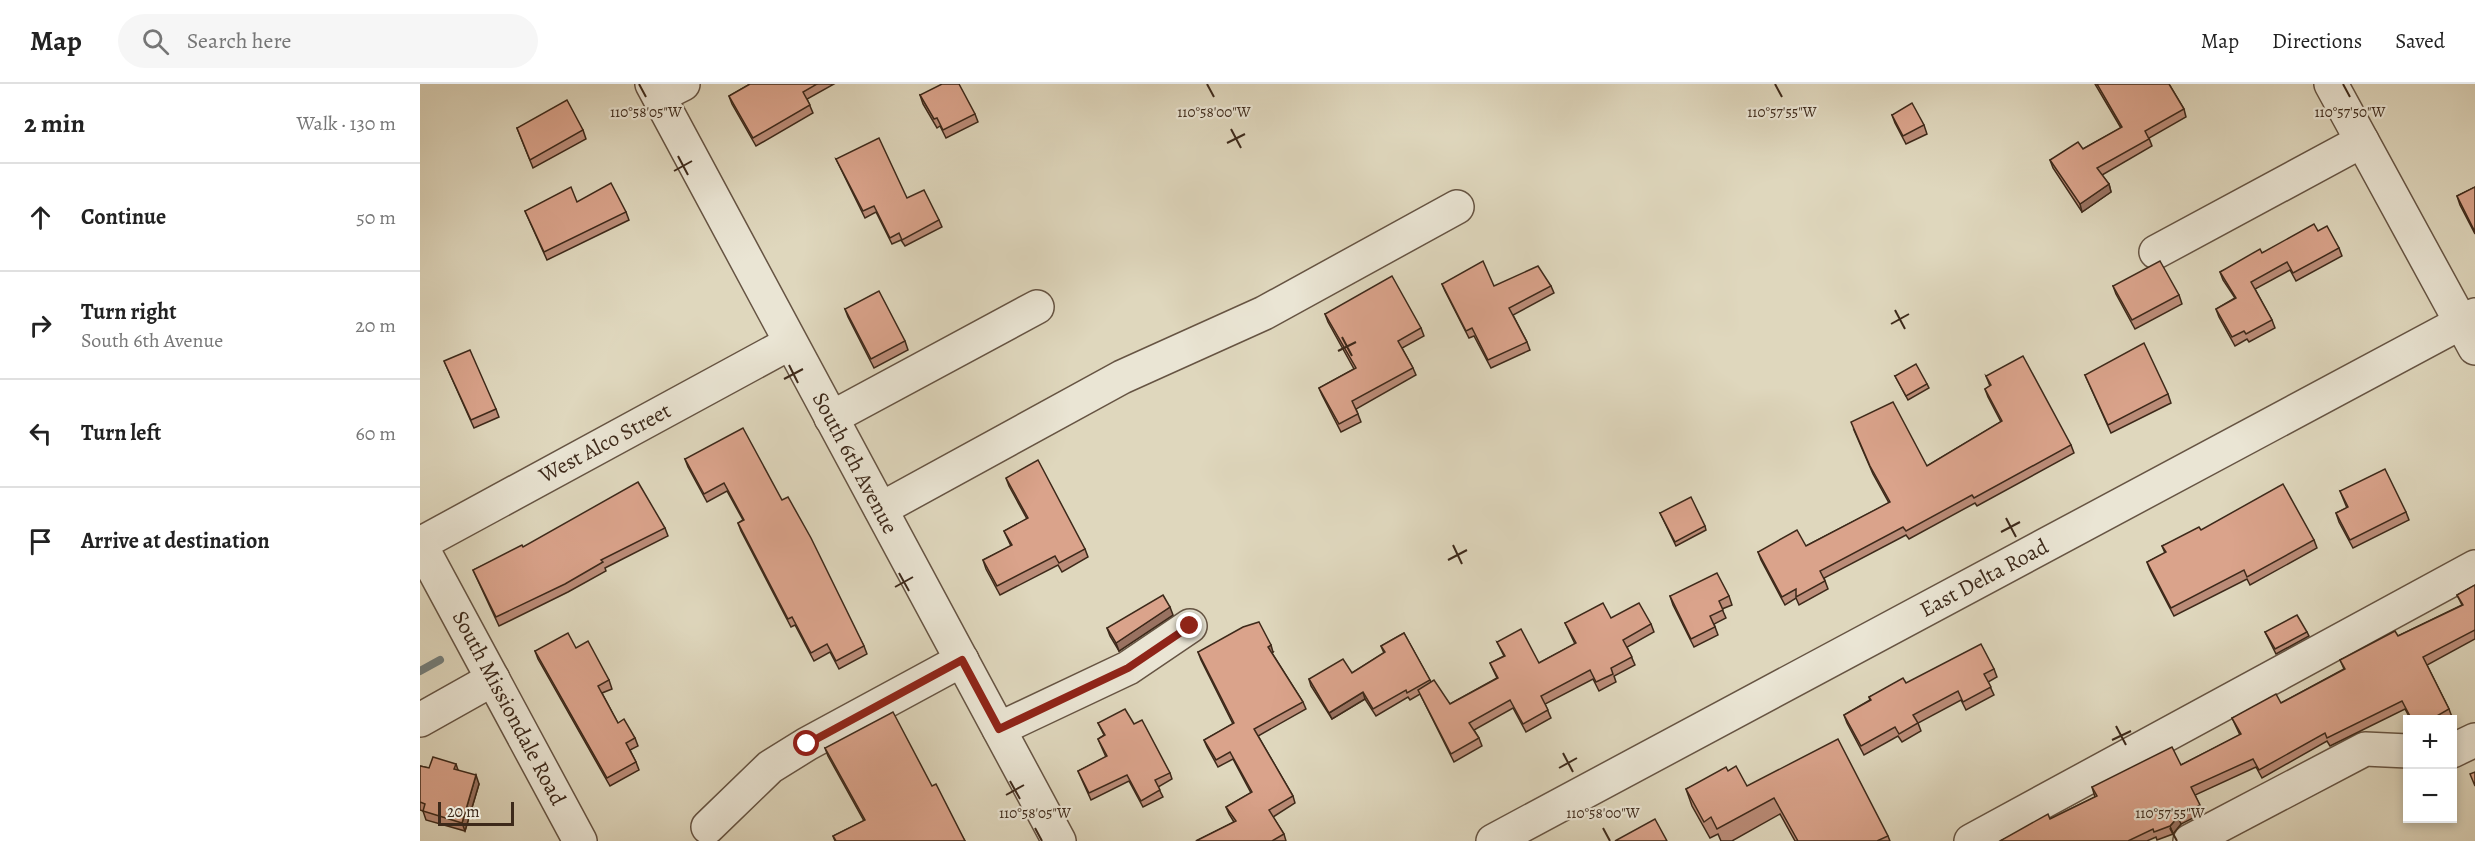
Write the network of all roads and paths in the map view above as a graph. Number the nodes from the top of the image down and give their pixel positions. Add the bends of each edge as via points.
1 (2331, 84) edge
2 (665, 88) edge
3 (2362, 141) junction
4 (1457, 207) dead end
5 (2156, 252) dead end
6 (1037, 307) dead end
7 (2470, 329) edge
8 (790, 343) junction
9 (831, 418) junction
10 (881, 509) junction
11 (420, 544) edge
12 (2475, 567) edge
13 (1190, 626) dead end
14 (962, 660) junction
15 (493, 679) junction
16 (420, 720) edge
17 (999, 729) junction
18 (2475, 740) edge
19 (2457, 749) edge
20 (2403, 751) edge
21 (708, 827) dead end
22 (580, 841) edge
23 (1059, 841) edge
24 (1493, 841) edge
25 (1971, 841) edge
26 (2190, 841) edge

1 - 3 street
2 - 8 street, South 6th Avenue
3 - 5 street
3 - 7 street
4 - 10 street via 1264,313 1122,378
6 - 9 street
7 - 24 street, East Delta Road
8 - 9 street, South 6th Avenue
8 - 11 street, West Alco Street
9 - 10 street, South 6th Avenue
10 - 14 street, South 6th Avenue
11 - 15 street, South Missiondale Road
12 - 25 street
13 - 17 street via 1128,668
14 - 17 street, South 6th Avenue
14 - 21 street via 770,767
15 - 16 street
15 - 22 street, South Missiondale Road
17 - 23 street, South 6th Avenue
18 - 19 street
20 - 26 street via 2365,749

